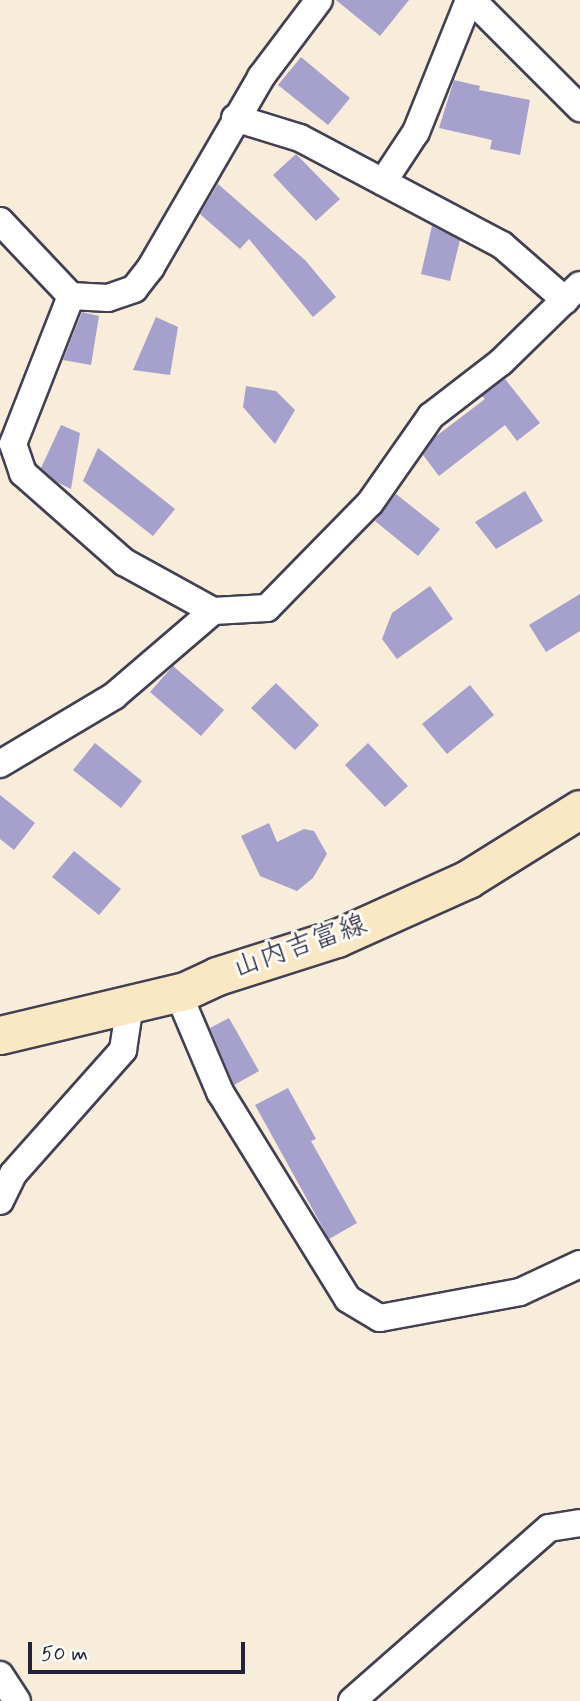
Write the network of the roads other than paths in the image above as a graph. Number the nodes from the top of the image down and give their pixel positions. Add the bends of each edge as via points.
1 (319, 0) edge
2 (470, 0) edge
3 (580, 108) edge
4 (235, 118) junction
5 (383, 182) junction
6 (0, 220) edge
7 (572, 292) edge
8 (71, 296) junction
9 (213, 611) junction
10 (0, 764) edge
11 (580, 809) edge
12 (178, 993) junction
13 (130, 1004) junction
14 (0, 1035) edge
15 (0, 1201) edge
16 (580, 1264) edge
17 (580, 1523) edge
18 (0, 1675) edge
19 (17, 1701) edge
20 (352, 1701) edge

1 - 4 street
2 - 3 street
2 - 5 street via 416,132
4 - 5 street via 300,138
4 - 8 street via 134,289 108,298
5 - 7 street via 502,245
6 - 8 street
7 - 9 street via 501,362 431,416 370,503 267,608
8 - 9 street via 13,444 23,473 124,562
9 - 10 street via 114,696
11 - 12 main road, 山内吉富線 via 468,879 338,938
12 - 13 main road, 山内吉富線
12 - 16 street via 220,1092 348,1299 380,1318 520,1292
13 - 14 main road, 山内吉富線
13 - 15 street via 123,1050 13,1174
17 - 20 street via 549,1528
18 - 19 street

